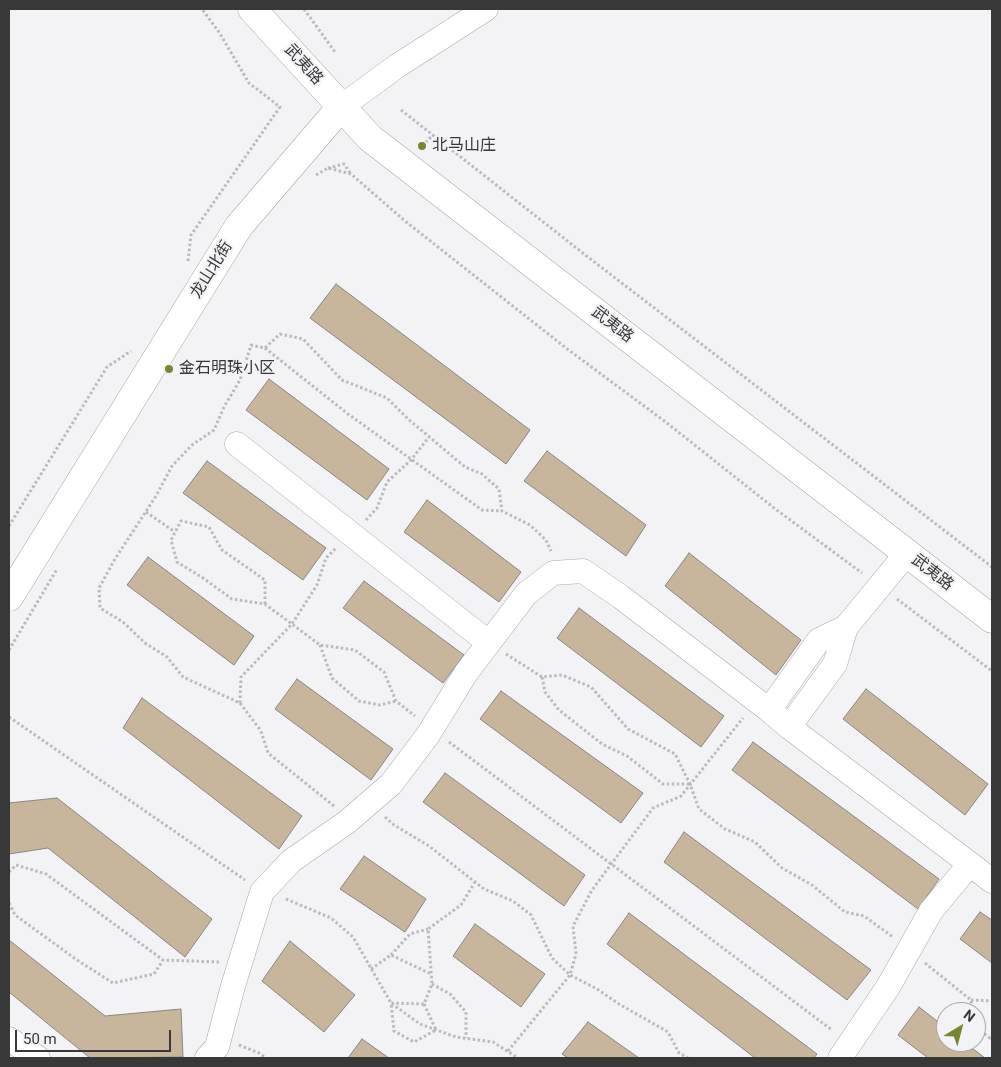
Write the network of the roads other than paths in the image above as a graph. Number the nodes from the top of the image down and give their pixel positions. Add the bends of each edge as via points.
1 (252, 9) edge
2 (486, 9) edge
3 (341, 107) junction
4 (237, 444) dead end
5 (906, 553) junction
6 (9, 597) edge
7 (992, 619) edge
8 (846, 626) junction
9 (489, 643) junction
10 (765, 707) junction
11 (789, 727) junction
12 (970, 864) junction
13 (992, 881) edge
14 (9, 1039) edge
15 (845, 1051) edge
16 (38, 1058) edge
17 (207, 1058) edge

1 - 3 main road, 武夷路
2 - 3 street, 龙山北街 via 397,66
3 - 5 main road, 武夷路 via 370,138
3 - 6 main road, 龙山北街 via 239,226
4 - 9 street
5 - 7 main road, 武夷路
5 - 8 street
8 - 10 street via 819,640
8 - 11 street via 835,664
9 - 10 street via 526,594 552,573 583,571
9 - 17 street via 391,784 351,819 291,862 262,892 217,1047
10 - 11 street
11 - 12 street
12 - 13 street
12 - 15 street via 931,911 888,987
14 - 16 street

